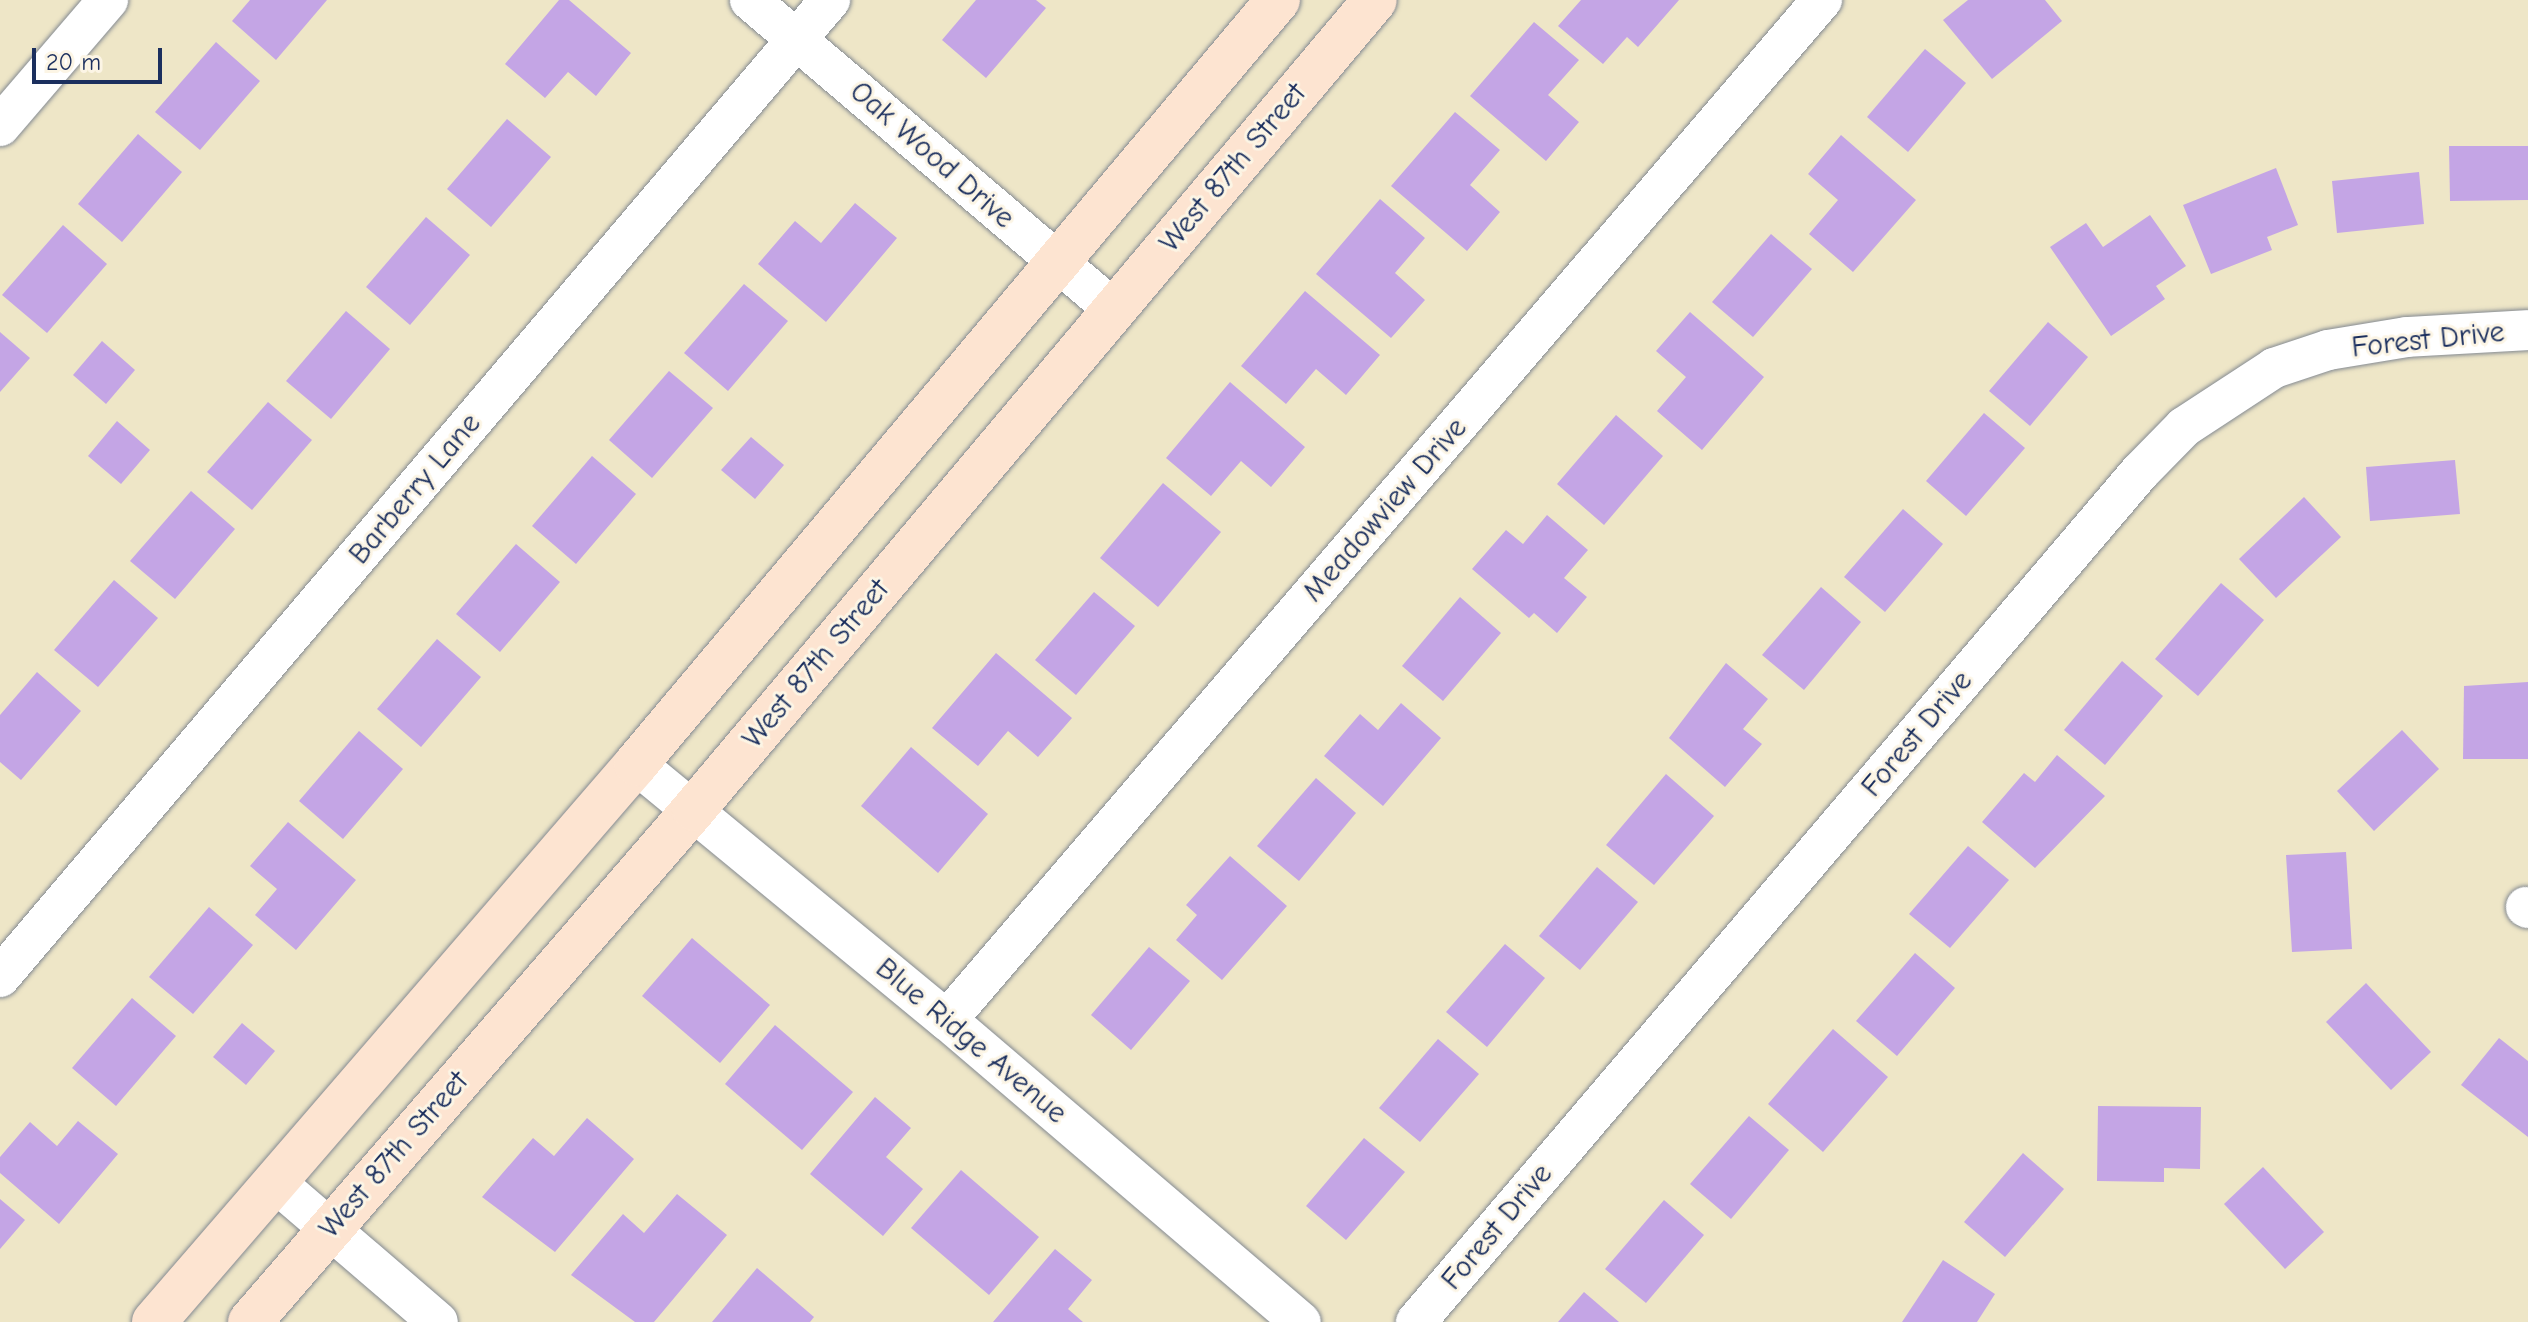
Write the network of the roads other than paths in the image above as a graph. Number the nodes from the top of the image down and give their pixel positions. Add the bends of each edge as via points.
1 (108, 0) edge
2 (750, 0) edge
3 (830, 0) edge
4 (1278, 0) edge
5 (1375, 0) edge
6 (1822, 0) edge
7 (797, 40) junction
8 (0, 126) edge
9 (1057, 262) junction
10 (1113, 309) junction
11 (2528, 330) edge
12 (636, 764) junction
13 (694, 809) junction
14 (0, 977) edge
15 (947, 1020) junction
16 (274, 1181) junction
17 (330, 1229) junction
18 (154, 1322) edge
19 (250, 1322) edge
20 (438, 1322) edge
21 (1301, 1322) edge
22 (1416, 1322) edge

1 - 8 street
2 - 7 street, Oak Wood Drive
3 - 7 street, Barberry Lane
4 - 9 main road
5 - 10 main road, West 87th Street
6 - 15 street, Meadowview Drive
7 - 9 street, Oak Wood Drive
7 - 14 street, Barberry Lane
9 - 10 street, Oak Wood Drive
9 - 12 main road
10 - 13 main road, West 87th Street
11 - 22 street, Forest Drive via 2407,337 2328,350 2274,368 2184,427 2140,472
12 - 13 street, Blue Ridge Avenue
12 - 16 main road
13 - 15 street, Blue Ridge Avenue
13 - 17 main road, West 87th Street
15 - 21 street, Blue Ridge Avenue
16 - 17 street
16 - 18 main road
17 - 19 main road, West 87th Street
17 - 20 street

